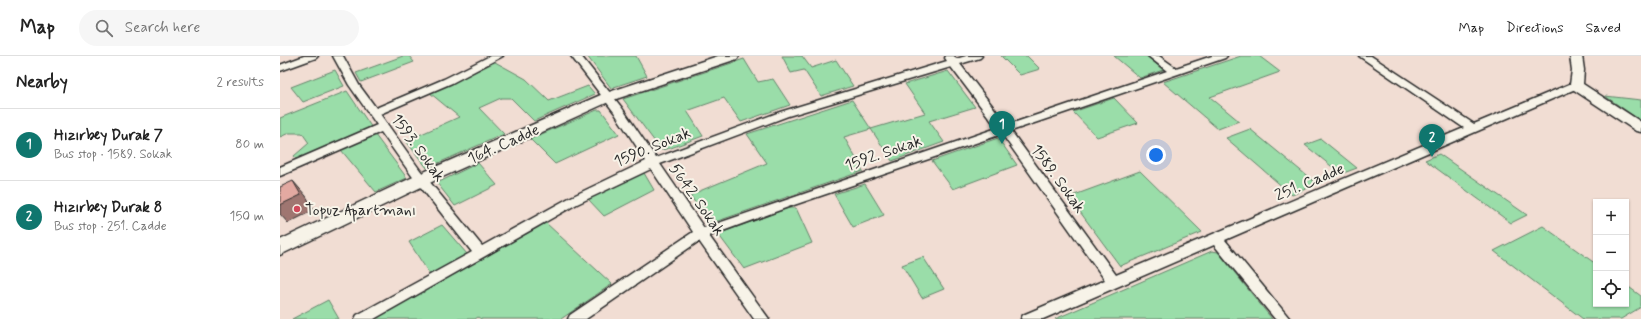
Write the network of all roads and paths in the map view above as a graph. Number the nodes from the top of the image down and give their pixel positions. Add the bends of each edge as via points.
1 (313, 56) edge
2 (338, 56) edge
3 (498, 56) edge
4 (576, 56) edge
5 (732, 56) edge
6 (977, 56) edge
7 (1153, 56) edge
8 (1222, 56) edge
9 (1364, 56) edge
10 (1576, 56) edge
11 (952, 59) edge
12 (280, 68) edge
13 (1173, 72) junction
14 (1576, 85) junction
15 (608, 97) junction
16 (374, 114) junction
17 (383, 127) junction
18 (1641, 128) edge
19 (1004, 129) junction
20 (1473, 129) junction
21 (653, 163) junction
22 (280, 172) edge
23 (421, 180) junction
24 (701, 234) junction
25 (1216, 239) junction
26 (280, 248) edge
27 (480, 253) junction
28 (1113, 282) junction
29 (362, 319) edge
30 (575, 319) edge
31 (762, 319) edge
32 (1028, 319) edge
33 (1283, 319) edge

1 - 12 street
2 - 16 street, 1593. Sokak
3 - 16 street
4 - 15 street, 5642. Sokak
5 - 15 main road, 164. Cadde
6 - 11 street, 1590. Sokak
7 - 13 street
8 - 13 street, 1592. Sokak
9 - 20 street
10 - 14 street
11 - 19 street, 1589. Sokak
11 - 21 street, 1590. Sokak via 784,114
13 - 19 street, 1592. Sokak
14 - 18 street
14 - 20 street, 251. Cadde
15 - 21 street, 5642. Sokak
15 - 23 main road, 164. Cadde
16 - 17 street, 1593. Sokak
17 - 22 street
17 - 23 street, 1593. Sokak
19 - 24 street, 1592. Sokak
19 - 28 street, 1589. Sokak
20 - 25 street, 251. Cadde
21 - 24 street, 5642. Sokak
21 - 27 street, 1590. Sokak via 587,194
23 - 26 main road, 164. Cadde
23 - 27 street, 1593. Sokak
24 - 30 street, 1592. Sokak
24 - 31 street, 5642. Sokak
25 - 28 street, 251. Cadde
25 - 33 street
27 - 29 street, 1590. Sokak
28 - 32 street, 251. Cadde

